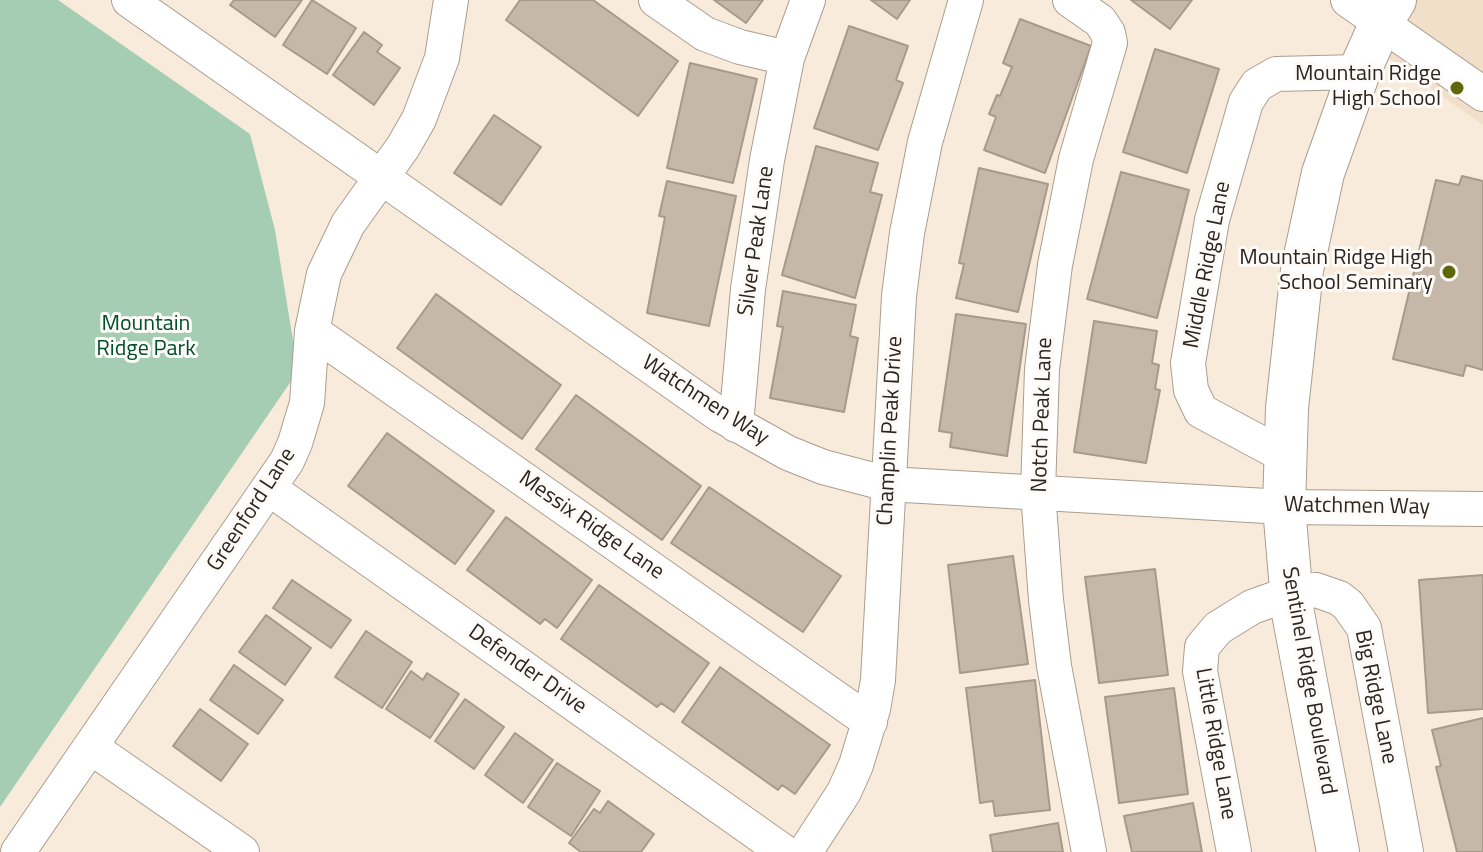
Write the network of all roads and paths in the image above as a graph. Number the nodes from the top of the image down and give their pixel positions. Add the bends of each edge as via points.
1 (129, 0) edge
2 (451, 0) edge
3 (656, 0) edge
4 (808, 0) edge
5 (966, 0) edge
6 (1070, 0) edge
7 (1375, 8) edge
8 (787, 58) junction
9 (1359, 72) junction
10 (1483, 94) edge
11 (382, 178) junction
12 (312, 331) junction
13 (736, 425) junction
14 (1285, 456) junction
15 (888, 484) junction
16 (270, 489) junction
17 (1038, 492) junction
18 (1284, 507) junction
19 (1483, 509) edge
20 (1291, 593) junction
21 (870, 722) junction
22 (92, 748) junction
23 (18, 852) edge
24 (242, 852) edge
25 (784, 852) edge
26 (805, 852) edge
27 (1089, 852) edge
28 (1234, 852) edge
29 (1338, 852) edge
30 (1406, 852) edge

1 - 11 street, Watchmen Way
2 - 11 street, Greenford Lane via 432,89
3 - 8 street via 705,34
4 - 8 street, Silver Peak Lane
5 - 15 street, Champlin Peak Drive via 925,142 907,233 897,312
6 - 17 street, Notch Peak Lane via 1100,21 1110,43 1076,159 1055,265 1042,369
7 - 9 main road, Sentinel Ridge Boulevard
7 - 10 street
8 - 13 street, Silver Peak Lane via 748,289
9 - 14 main road, Sentinel Ridge Boulevard via 1310,225 1295,315
9 - 14 street, Middle Ridge Lane via 1276,74 1257,85 1246,102 1212,220 1188,363 1191,390 1201,411
11 - 12 street, Greenford Lane via 335,248
11 - 13 street, Watchmen Way
12 - 16 street, Greenford Lane via 302,424
12 - 21 street, Messix Ridge Lane
13 - 15 street, Watchmen Way via 823,467
14 - 18 main road, Sentinel Ridge Boulevard
15 - 17 street, Watchmen Way
15 - 21 street, Champlin Peak Drive via 878,680
16 - 22 street, Greenford Lane
16 - 25 street, Defender Drive
17 - 18 street, Watchmen Way
17 - 27 street, Notch Peak Lane via 1054,666
18 - 19 street, Watchmen Way
18 - 20 main road, Sentinel Ridge Boulevard
20 - 28 street, Little Ridge Lane via 1252,607 1218,628 1202,647 1200,671
20 - 29 main road, Sentinel Ridge Boulevard
20 - 30 street, Big Ridge Lane via 1316,590 1339,598 1364,628
21 - 26 street, Champlin Peak Drive via 844,792
22 - 23 street, Greenford Lane
22 - 24 street

